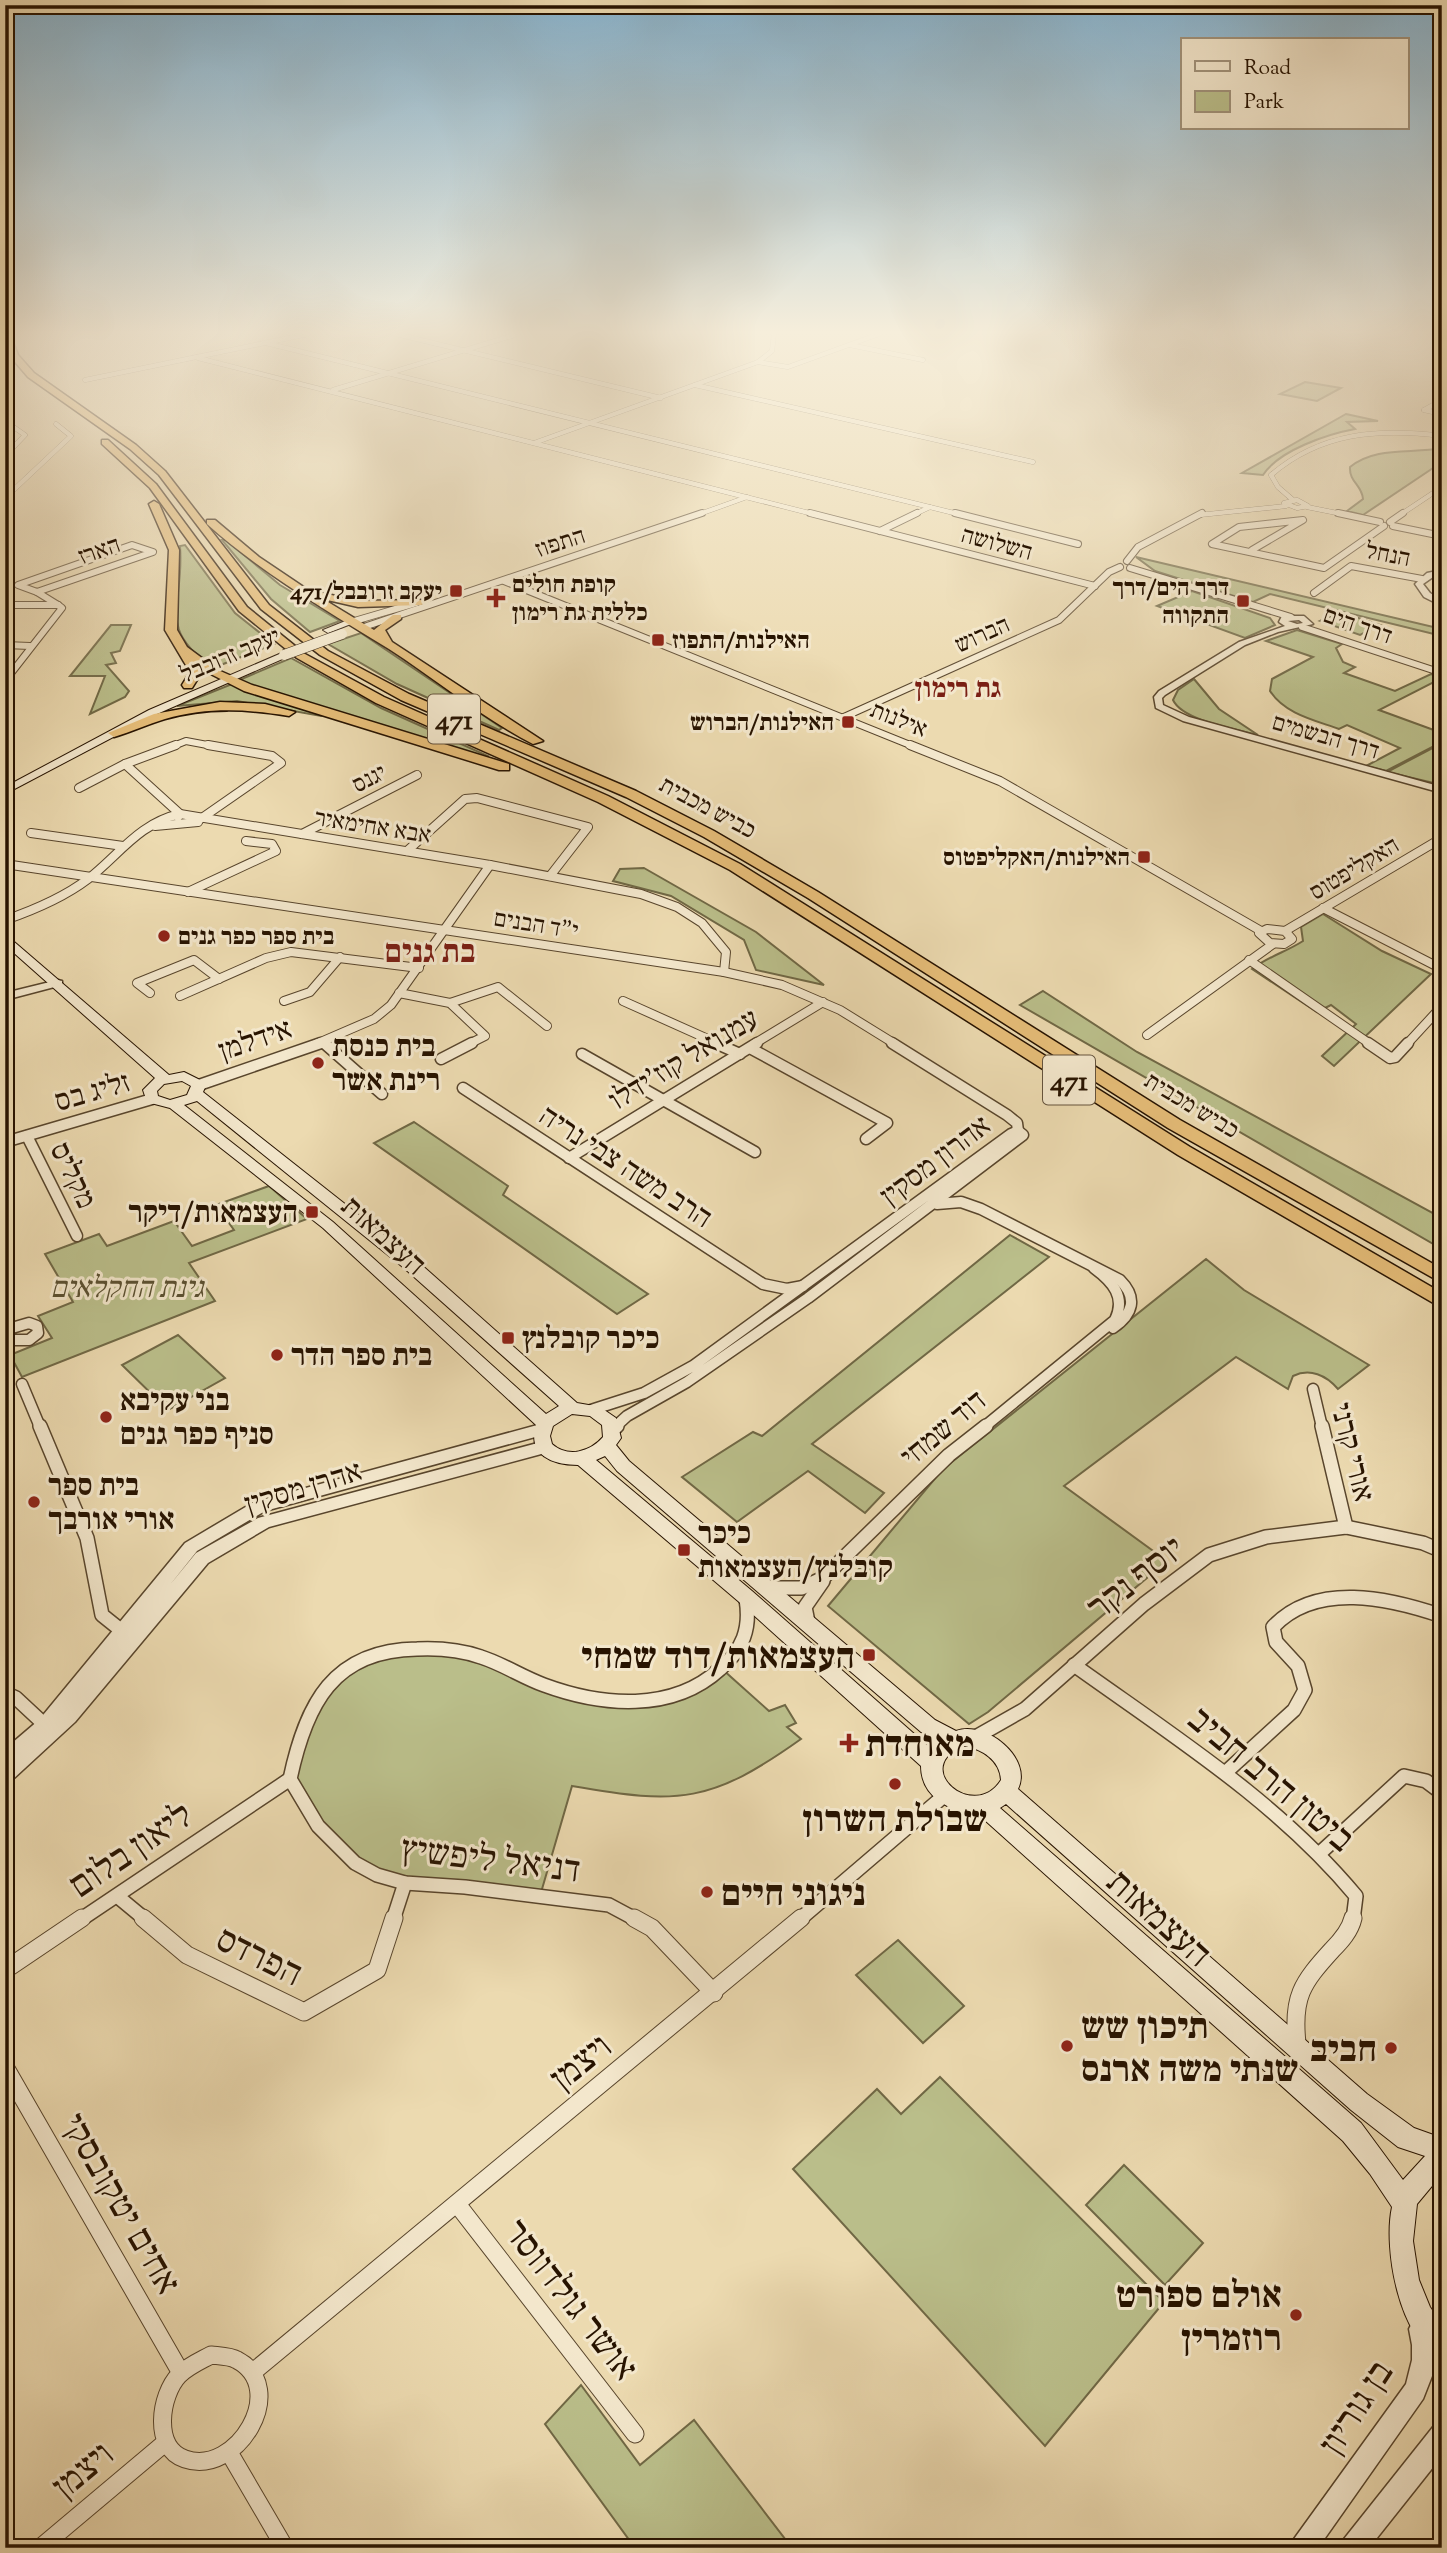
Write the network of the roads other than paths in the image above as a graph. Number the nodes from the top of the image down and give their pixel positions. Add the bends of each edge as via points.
1 (54, 453) edge
2 (119, 453) edge
3 (139, 453) edge
4 (574, 453) edge
5 (709, 453) edge
6 (994, 453) edge
7 (1304, 453) edge
8 (128, 461) junction
9 (1033, 462) dead end
10 (172, 485) junction
11 (1442, 488) edge
12 (6, 497) edge
13 (747, 497) junction
14 (1293, 500) junction
15 (1286, 506) junction
16 (5, 507) edge
17 (930, 507) junction
18 (1307, 507) junction
19 (1387, 524) junction
20 (880, 531) junction
21 (1442, 536) edge
22 (1077, 544) dead end
23 (1252, 550) junction
24 (1127, 561) junction
25 (1137, 565) junction
26 (1120, 567) junction
27 (1130, 568) junction
28 (1149, 572) junction
29 (1442, 572) edge
30 (273, 574) junction
31 (1422, 579) junction
32 (505, 581) junction
33 (1095, 586) junction
34 (484, 588) junction
35 (37, 592) junction
36 (1314, 593) dead end
37 (421, 602) junction
38 (1442, 604) edge
39 (5, 605) edge
40 (58, 605) junction
41 (397, 617) junction
42 (1291, 621) junction
43 (356, 625) junction
44 (388, 644) junction
45 (5, 645) edge
46 (30, 646) junction
47 (182, 649) junction
48 (279, 652) junction
49 (1442, 671) edge
50 (220, 676) junction
51 (5, 681) edge
52 (188, 685) junction
53 (844, 717) junction
54 (114, 733) junction
55 (421, 740) junction
56 (125, 765) junction
57 (417, 775) dead end
58 (5, 782) edge
59 (79, 788) dead end
60 (1440, 790) edge
61 (5, 791) edge
62 (180, 814) junction
63 (199, 820) junction
64 (174, 823) junction
65 (668, 830) junction
66 (31, 833) dead end
67 (302, 834) junction
68 (133, 836) junction
69 (1442, 838) edge
70 (246, 841) dead end
71 (727, 844) junction
72 (124, 846) junction
73 (407, 851) junction
74 (5, 864) edge
75 (490, 865) junction
76 (550, 876) junction
77 (90, 878) junction
78 (188, 892) junction
79 (1323, 908) junction
80 (5, 920) edge
81 (447, 930) junction
82 (1261, 931) junction
83 (1285, 931) junction
84 (5, 938) edge
85 (1273, 944) junction
86 (340, 957) junction
87 (1249, 960) junction
88 (419, 968) junction
89 (1442, 969) edge
90 (724, 972) junction
91 (219, 979) junction
92 (58, 983) junction
93 (150, 993) dead end
94 (399, 993) junction
95 (180, 996) dead end
96 (5, 997) edge
97 (284, 1001) dead end
98 (623, 1001) dead end
99 (823, 1002) junction
100 (450, 1003) junction
101 (1442, 1006) edge
102 (547, 1026) dead end
103 (1147, 1035) dead end
104 (323, 1042) junction
105 (750, 1048) junction
106 (582, 1054) dead end
107 (740, 1055) junction
108 (441, 1059) dead end
109 (164, 1079) junction
110 (463, 1088) dead end
111 (198, 1089) junction
112 (382, 1094) dead end
113 (152, 1099) junction
114 (663, 1099) junction
115 (174, 1104) junction
116 (1018, 1131) junction
117 (27, 1136) junction
118 (866, 1139) dead end
119 (5, 1142) edge
120 (755, 1152) dead end
121 (569, 1158) junction
122 (962, 1183) junction
123 (932, 1206) junction
124 (981, 1209) junction
125 (77, 1236) dead end
126 (1442, 1277) edge
127 (763, 1284) junction
128 (808, 1285) junction
129 (1442, 1302) edge
130 (770, 1312) junction
131 (22, 1384) dead end
132 (1313, 1390) dead end
133 (572, 1408) junction
134 (591, 1410) junction
135 (544, 1433) junction
136 (610, 1438) junction
137 (583, 1459) junction
138 (1346, 1527) junction
139 (1442, 1551) edge
140 (831, 1570) junction
141 (766, 1588) junction
142 (745, 1597) junction
143 (1442, 1616) edge
144 (810, 1627) junction
145 (122, 1631) junction
146 (1074, 1665) junction
147 (5, 1693) edge
148 (45, 1725) junction
149 (964, 1738) junction
150 (5, 1760) edge
151 (931, 1762) junction
152 (1225, 1773) junction
153 (5, 1774) edge
154 (290, 1780) junction
155 (1006, 1791) junction
156 (1442, 1793) edge
157 (945, 1795) junction
158 (982, 1805) junction
159 (1320, 1853) junction
160 (405, 1883) junction
161 (117, 1896) junction
162 (5, 1970) edge
163 (714, 1993) junction
164 (1297, 2046) junction
165 (5, 2067) edge
166 (1442, 2150) edge
167 (1442, 2158) edge
168 (457, 2204) junction
169 (1405, 2205) junction
170 (1411, 2294) junction
171 (1442, 2346) edge
172 (253, 2372) junction
173 (181, 2373) junction
174 (635, 2434) dead end
175 (1442, 2435) edge
176 (166, 2442) junction
177 (230, 2454) junction
178 (40, 2548) edge
179 (285, 2548) edge
180 (1303, 2548) edge
181 (1353, 2548) edge

1 - 12 street
2 - 8 highway, כביש מכבית / 471
3 - 10 highway, כביש מכבית / 471
4 - 13 street, השלושה
5 - 17 street
6 - 9 street
7 - 14 street via 1271,475
8 - 47 highway via 173,544 170,622
8 - 65 highway, כביש מכבית / 471 via 153,486 237,603 301,656 380,700
10 - 30 highway
10 - 71 highway, כביש מכבית / 471 via 265,607 324,653 405,697 631,794
11 - 19 street
12 - 16 street via 11,499
13 - 20 street, השלושה
13 - 32 street, התפוז
14 - 15 street via 1284,502
14 - 18 street
15 - 18 street
15 - 24 street via 1203,513 1138,547
17 - 20 street
17 - 22 street
18 - 19 street
19 - 21 street
19 - 23 street via 1324,568
20 - 33 street, השלושה
23 - 23 street via 1293,526 1303,520 1239,527 1212,544
24 - 25 street, דרך הים
24 - 26 street, הברוש via 1116,563
25 - 27 street
25 - 28 street, דרך הים
26 - 27 street, דרך הים
26 - 33 street, הברוש
27 - 28 street, דרך הים
28 - 42 street, דרך הים
29 - 31 street
30 - 37 highway via 318,595 347,602
30 - 43 highway
31 - 36 street, הנחל via 1351,566
31 - 38 street via 1420,590
32 - 34 street, יעקב זרובבל
32 - 53 street, אילנות
33 - 53 street, הברוש via 1059,620
34 - 37 street, יעקב זרובבל
34 - 41 street, יעקב זרובבל
35 - 35 street, הארז via 153,552 132,545 15,584
35 - 40 street
37 - 43 street, יעקב זרובבל
39 - 40 street
40 - 46 street via 62,608
41 - 43 street, יעקב זרובבל
41 - 44 highway via 379,629
42 - 49 street, דרך הים
42 - 60 street, דרך הבשמים via 1213,659 1170,688 1165,697 1171,709 1204,724
43 - 44 highway
43 - 48 main road, יעקב זרובבל via 328,630
43 - 48 main road, יעקב זרובבל, bridge via 342,634
44 - 71 highway via 491,716 656,799
45 - 46 street
46 - 51 street
47 - 50 highway
47 - 52 highway via 196,672
48 - 50 main road, יעקב זרובבל
50 - 52 main road, יעקב זרובבל
50 - 54 main road, יעקב זרובבל
50 - 55 highway
52 - 58 main road, יעקב זרובבל
53 - 82 street, אילנות via 1000,780
54 - 55 highway via 176,711 237,704
54 - 61 main road, יעקב זרובבל
55 - 65 highway
56 - 59 street
56 - 62 street
56 - 63 street via 186,741 272,756 281,763
57 - 67 street, יגנס
62 - 63 street, אבא אחימאיר
62 - 64 street
62 - 68 street, אבא אחימאיר via 154,820
63 - 64 street
63 - 67 street, אבא אחימאיר
64 - 68 street
65 - 129 highway, כביש מכבית / 471 via 795,903 1184,1151
66 - 72 street
67 - 73 street, אבא אחימאיר
68 - 72 street, אבא אחימאיר
69 - 79 street, האקליפטוס
70 - 78 street via 276,848
71 - 126 highway, כביש מכבית / 471 via 1174,1124
72 - 77 street, אבא אחימאיר
73 - 75 street, אבא אחימאיר
73 - 76 street via 465,799 477,797 588,827
74 - 77 street, י"ד הבנים
75 - 76 street, אבא אחימאיר
75 - 81 street, אידלמן
76 - 90 street, אבא אחימאיר via 641,894 677,907 715,936 726,952
77 - 78 street, י"ד הבנים
77 - 80 street, אבא אחימאיר via 57,900
78 - 81 street, י"ד הבנים
79 - 83 street, האקליפטוס
79 - 89 street
81 - 88 street, אידלמן
81 - 90 street, י"ד הבנים
82 - 83 street
82 - 85 street via 1261,938
83 - 85 street, האקליפטוס via 1290,941
84 - 92 main road
85 - 87 street
86 - 88 street
86 - 91 street via 291,953 266,958
86 - 97 street via 310,992
87 - 101 street via 1390,1058 1404,1049
87 - 103 street
88 - 94 street, אידלמן
90 - 99 street, י"ד הבנים via 782,985
91 - 93 street via 194,960 137,983
91 - 95 street
92 - 96 street
92 - 109 main road
94 - 100 street
94 - 104 street, אידלמן via 374,1019
98 - 107 street
99 - 105 street, עמנואל קוז'ידלו
99 - 116 street, י"ד הבנים via 1007,1115 1017,1123
100 - 102 street via 499,987
100 - 108 street via 485,1036
104 - 111 street, אידלמן
104 - 112 street
105 - 107 street, עמנואל קוז'ידלו
105 - 118 street via 887,1123
106 - 114 street
107 - 114 street, עמנואל קוז'ידלו
109 - 111 main road via 184,1076
109 - 113 main road via 150,1090
110 - 121 street, הרב משה צבי נריה
111 - 115 main road
111 - 133 main road, העצמאות via 389,1247
113 - 115 main road
113 - 117 street, זליג בס
114 - 120 street
114 - 121 street, עמנואל קוז'ידלו
115 - 135 main road, העצמאות via 328,1225
116 - 122 street, אהרון מסקין via 1022,1138
116 - 128 street, אהרון מסקין
117 - 119 street, זליג בס
117 - 125 street, מקליס
121 - 127 street, הרב משה צבי נריה
122 - 123 street, אהרון מסקין
122 - 124 street, דוד שמחי via 965,1195
123 - 124 street, דוד שמחי via 952,1202
123 - 136 street, אהרון מסקין via 712,1365 627,1416
124 - 140 street, דוד שמחי via 1094,1268 1111,1282 1122,1305 1113,1324 944,1459
127 - 128 street, הרב משה צבי נריה via 787,1289
127 - 130 street via 771,1297
128 - 130 street, אהרון מסקין
130 - 134 street, אהרון מסקין via 655,1388
131 - 145 street via 87,1538 102,1615
132 - 138 street, אורי קרני
133 - 134 main road
133 - 135 main road via 561,1411
134 - 136 main road via 604,1415
135 - 137 main road via 561,1458
135 - 145 street, אהרן מסקין via 260,1506 191,1547
135 - 153 street, אהרן מסקין via 264,1522 202,1558 69,1717
136 - 137 main road
136 - 141 main road via 623,1466
137 - 142 main road
138 - 139 street, יוסף נקר
138 - 146 street, יוסף נקר via 1266,1537 1209,1555 1182,1572
140 - 141 street, דוד שמחי via 813,1585
140 - 144 street, דוד שמחי via 806,1607
141 - 144 main road
142 - 151 main road
142 - 154 street via 750,1620 746,1641 722,1669 686,1692 653,1700 600,1700 545,1685 474,1655 433,1648 391,1652 349,1665 304,1727
143 - 152 street via 1366,1597 1291,1610 1273,1627 1276,1642 1298,1666 1305,1690 1294,1710
144 - 149 main road via 928,1726
145 - 148 street, אהרן מסקין
146 - 149 street, יוסף נקר via 1025,1709
146 - 152 street, ביטון הרב חביב
147 - 148 street
148 - 150 street, אהרן מסקין
149 - 151 main road via 935,1752
149 - 155 main road via 1002,1753 1011,1772
151 - 157 main road via 933,1780
152 - 159 street, ביטון הרב חביב
154 - 160 street, דניאל ליפשיץ via 318,1826 355,1863
154 - 161 street, ליאון בלום
155 - 158 main road
155 - 164 main road, העצמאות
156 - 159 street via 1426,1781 1404,1776
157 - 158 main road via 962,1804
157 - 163 street, ויצמן
158 - 169 main road, העצמאות via 1352,2132
159 - 164 street, ביטון הרב חביב via 1356,1896 1354,1917 1301,1991 1295,2009
160 - 161 street, הפרדס via 377,1970 304,2012 187,1955
160 - 163 street, דניאל ליפשיץ via 609,1905 652,1927
161 - 162 street, ליאון בלום
163 - 168 street, ויצמן
164 - 166 main road, העצמאות via 1407,2138
165 - 173 street, אחים יטקובסקי
167 - 169 main road via 1422,2174
168 - 172 street, ויצמן
168 - 174 street, אושר גולדווסר
169 - 170 main road via 1400,2247
170 - 171 main road
170 - 180 street, בן גוריון via 1425,2341 1424,2367 1415,2391
172 - 173 street via 228,2355 211,2355
172 - 177 street via 260,2393 258,2412 251,2430
173 - 176 street via 166,2396 161,2415
175 - 181 street
176 - 177 street via 176,2455 191,2462
176 - 178 street, ויצמן
177 - 179 street

